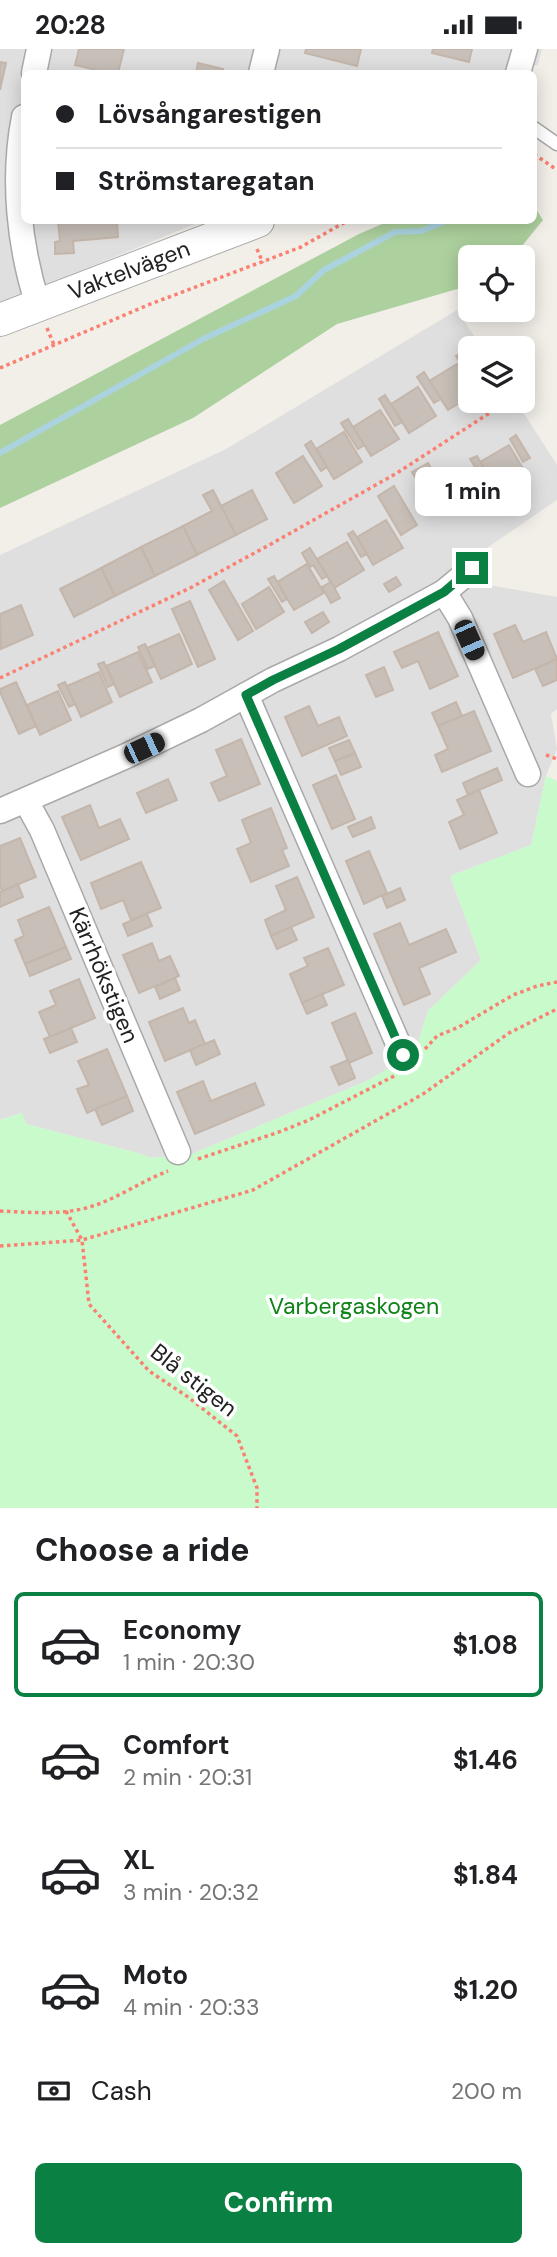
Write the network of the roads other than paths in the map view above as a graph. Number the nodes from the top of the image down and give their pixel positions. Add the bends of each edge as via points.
1 (40, 49) edge
2 (267, 49) edge
3 (526, 49) edge
4 (35, 70) edge
5 (262, 70) edge
6 (519, 70) edge
7 (537, 130) edge
8 (21, 139) edge
9 (557, 143) edge
10 (250, 224) edge
11 (38, 305) junction
12 (0, 320) edge
13 (472, 568) dead end
14 (444, 592) junction
15 (246, 695) junction
16 (528, 773) dead end
17 (26, 801) junction
18 (0, 811) edge
19 (407, 1061) road end
20 (179, 1162) road end

1 - 4 street
2 - 5 street
3 - 6 street
7 - 9 lane
8 - 11 street via 20,222
10 - 11 street, Vaktelvägen
11 - 12 street, Vaktelvägen
13 - 14 street
14 - 15 street
14 - 16 street via 460,618
15 - 17 street via 190,726
15 - 19 street
17 - 18 street
17 - 20 street, Kärrhökstigen via 42,829

